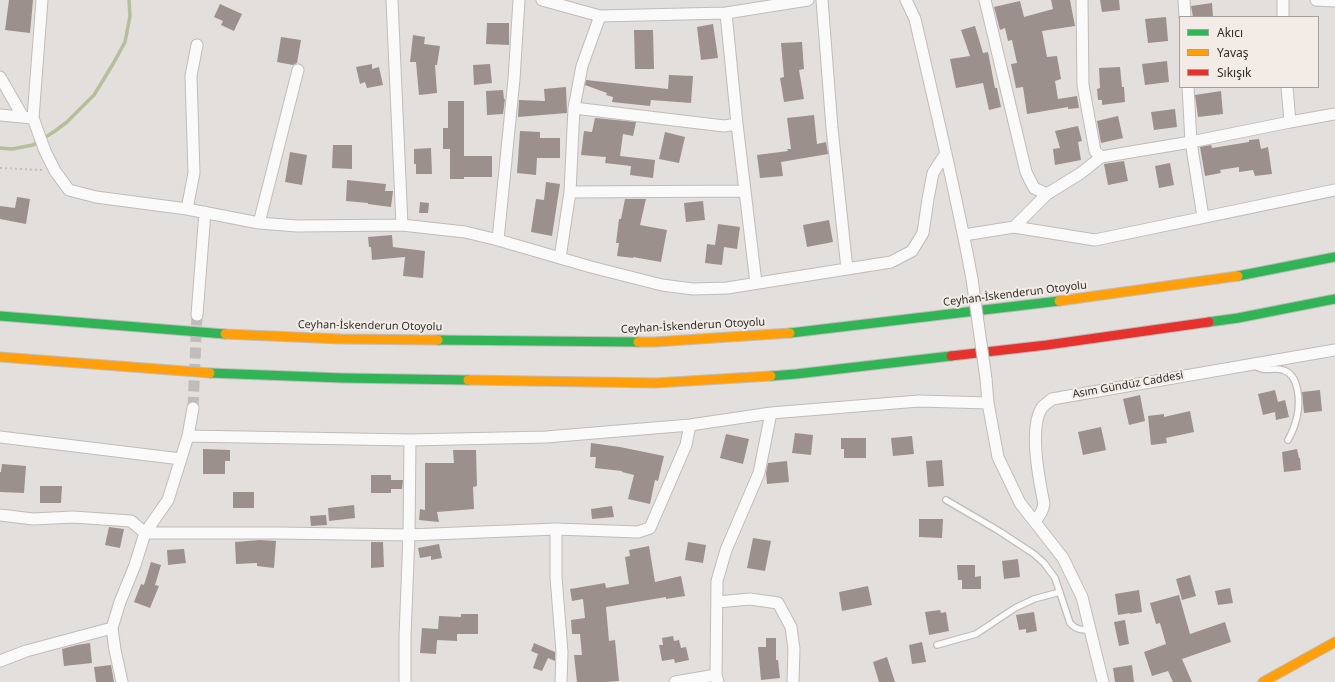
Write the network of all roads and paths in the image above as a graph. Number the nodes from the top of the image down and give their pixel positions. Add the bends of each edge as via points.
1 (42, 0) edge
2 (392, 0) edge
3 (519, 0) edge
4 (542, 0) edge
5 (808, 0) edge
6 (822, 0) edge
7 (906, 0) edge
8 (985, 0) edge
9 (1082, 0) edge
10 (1184, 0) edge
11 (1283, 0) edge
12 (1316, 0) edge
13 (1335, 1) edge
14 (726, 13) junction
15 (600, 16) junction
16 (1185, 16) edge
17 (1283, 16) edge
18 (197, 45) dead end
19 (298, 70) dead end
20 (0, 77) edge
21 (1188, 88) edge
22 (1287, 88) edge
23 (574, 108) junction
24 (1335, 114) edge
25 (0, 115) edge
26 (28, 117) junction
27 (1290, 122) junction
28 (737, 124) junction
29 (1191, 142) junction
30 (946, 153) junction
31 (1101, 157) junction
32 (0, 168) edge
33 (54, 171) junction
34 (1335, 190) edge
35 (745, 191) junction
36 (570, 192) junction
37 (1047, 194) junction
38 (187, 209) junction
39 (205, 212) junction
40 (1203, 217) junction
41 (259, 223) junction
42 (402, 225) junction
43 (1014, 227) junction
44 (964, 235) junction
45 (498, 240) junction
46 (1335, 257) edge
47 (560, 258) junction
48 (847, 269) junction
49 (756, 283) junction
50 (1335, 299) edge
51 (197, 314) tunnel mouth
52 (0, 316) edge
53 (1335, 350) edge
54 (0, 357) edge
55 (1254, 364) junction
56 (988, 403) junction
57 (193, 408) tunnel mouth
58 (771, 413) junction
59 (690, 425) junction
60 (188, 436) junction
61 (0, 437) edge
62 (410, 440) junction
63 (1288, 440) dead end
64 (181, 459) junction
65 (946, 500) dead end
66 (0, 515) edge
67 (1035, 522) junction
68 (556, 529) junction
69 (145, 533) junction
70 (409, 535) junction
71 (1060, 592) junction
72 (717, 602) junction
73 (112, 628) junction
74 (1090, 630) junction
75 (1335, 642) edge
76 (937, 644) dead end
77 (0, 661) edge
78 (717, 678) edge
79 (122, 682) edge
80 (405, 682) edge
81 (561, 682) edge
82 (675, 682) edge
83 (793, 682) edge
84 (1103, 682) edge
85 (1263, 682) edge

1 - 26 street
2 - 42 street
3 - 45 street
4 - 15 street
5 - 14 street
6 - 48 street
7 - 30 street via 915,19
8 - 37 street via 1026,172 1034,188
9 - 31 street via 1083,85 1095,151
10 - 16 street
11 - 17 street
12 - 13 street
14 - 15 street
14 - 28 street
15 - 23 street via 582,66
18 - 38 street via 191,76 194,173
19 - 41 street
20 - 26 street
21 - 29 street
22 - 27 street
23 - 28 street via 724,126
23 - 36 street
24 - 27 street
25 - 26 street
26 - 33 street via 38,131
27 - 29 street
28 - 35 street
29 - 31 street
29 - 40 street
30 - 44 street
30 - 48 street via 933,173 923,233 912,251 891,262
31 - 37 street
32 - 33 path
33 - 38 street via 69,190 96,197
34 - 40 street
35 - 36 street
35 - 49 street
36 - 47 street
37 - 43 street
38 - 39 street
39 - 41 street
39 - 51 street
40 - 43 street via 1095,240
41 - 42 street via 297,226
42 - 45 street via 465,232
43 - 44 street
44 - 56 street, bridge
45 - 47 street
46 - 52 main road, Ceyhan-İskenderun Otoyolu via 1232,277 1041,304 792,333 654,342 340,339 214,333
47 - 49 street via 662,285 693,289 727,288
48 - 49 street
50 - 54 main road via 1238,318 1039,346 796,374 656,383 327,378 212,373
53 - 55 street, Asım Gündüz Caddesi
55 - 63 lane via 1262,370 1283,370 1295,380 1298,411 1295,426
55 - 67 street, Asım Gündüz Caddesi via 1052,399 1041,408 1036,424 1036,450 1044,504
56 - 58 street via 919,401
56 - 67 street via 998,457 1020,503
57 - 60 street
58 - 59 street
58 - 72 street via 759,473 726,550 717,581
59 - 62 street via 546,437
59 - 68 street via 686,445 650,528 638,532
60 - 62 street
60 - 64 street
61 - 64 street
62 - 70 street
64 - 69 street via 168,500
65 - 71 lane via 1039,558 1055,578
66 - 69 street via 33,519 73,517 131,522
67 - 74 street via 1064,558 1082,596
68 - 70 street
68 - 81 street
69 - 70 street
69 - 73 street
70 - 80 street
71 - 74 lane via 1073,626
71 - 76 lane via 1034,599 1015,608 976,634
72 - 78 street
72 - 83 street via 750,599 778,603 791,627 794,649
73 - 77 street via 26,651
73 - 79 street
74 - 84 street
75 - 85 main road
78 - 82 street

